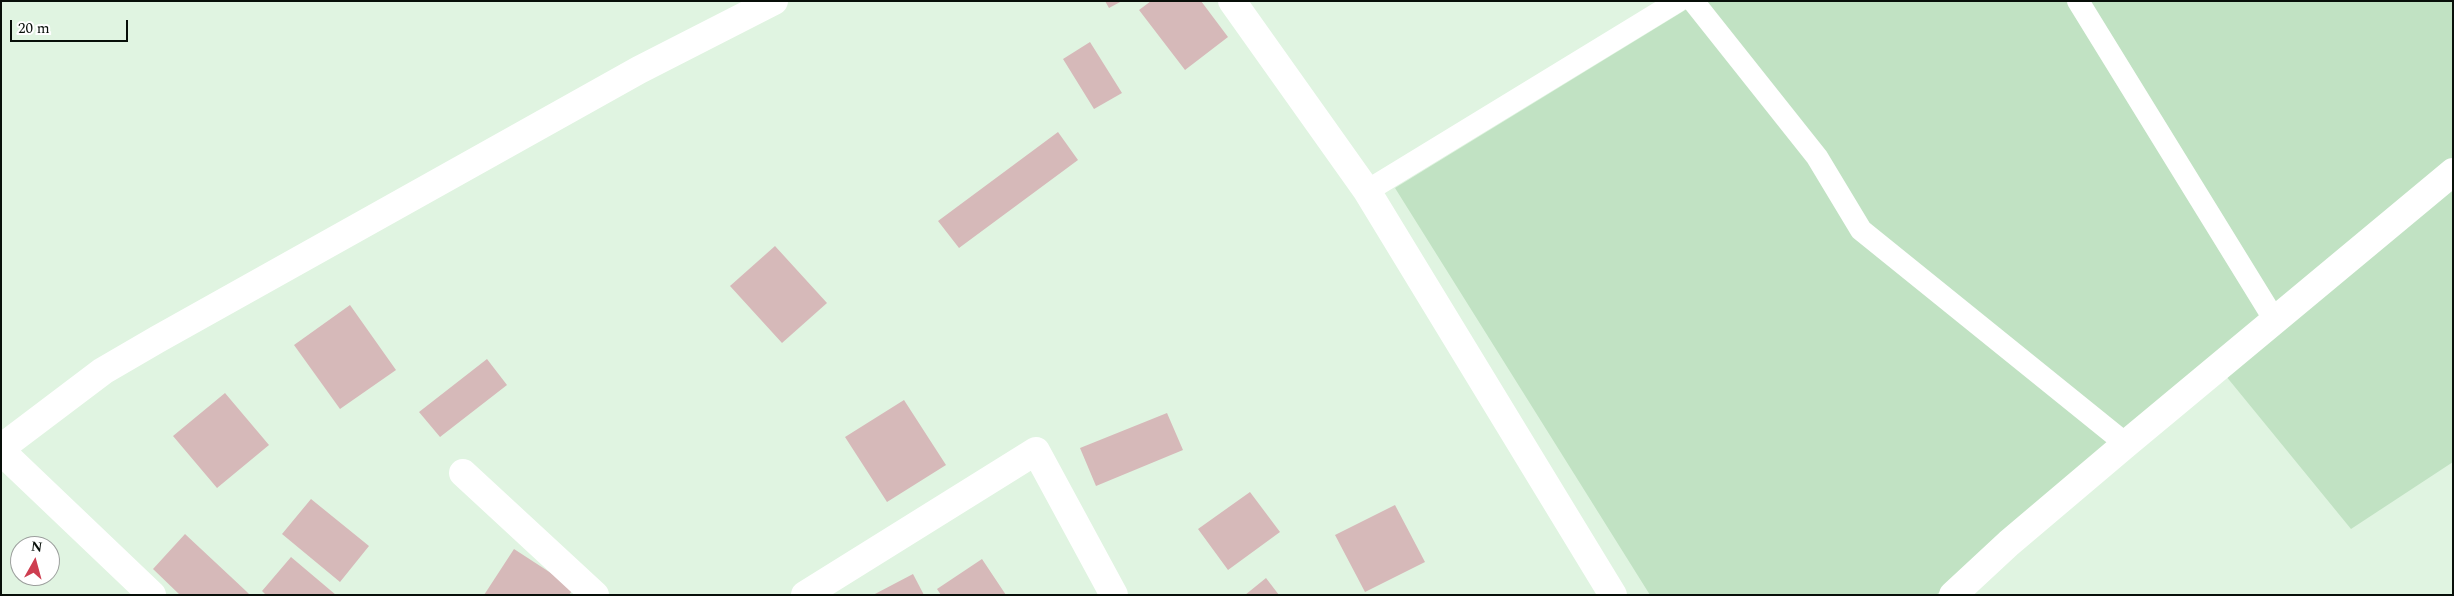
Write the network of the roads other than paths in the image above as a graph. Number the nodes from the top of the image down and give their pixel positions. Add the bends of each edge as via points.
1 (774, 1) edge
2 (1232, 1) edge
3 (1678, 1) edge
4 (1693, 1) edge
5 (2078, 1) edge
6 (2453, 172) edge
7 (1366, 191) junction
8 (2274, 319) junction
9 (2126, 444) junction
10 (1, 449) edge
11 (463, 473) dead end
12 (152, 595) edge
13 (595, 595) edge
14 (805, 595) edge
15 (1114, 595) edge
16 (1613, 595) edge
17 (1953, 595) edge

1 - 10 street via 638,70 158,339 103,371
2 - 7 street
3 - 7 lane
4 - 9 lane via 1816,157 1861,230
5 - 8 lane
6 - 8 street
7 - 16 street
8 - 9 street
9 - 17 street
10 - 12 street
11 - 13 street
14 - 15 street via 1036,451

